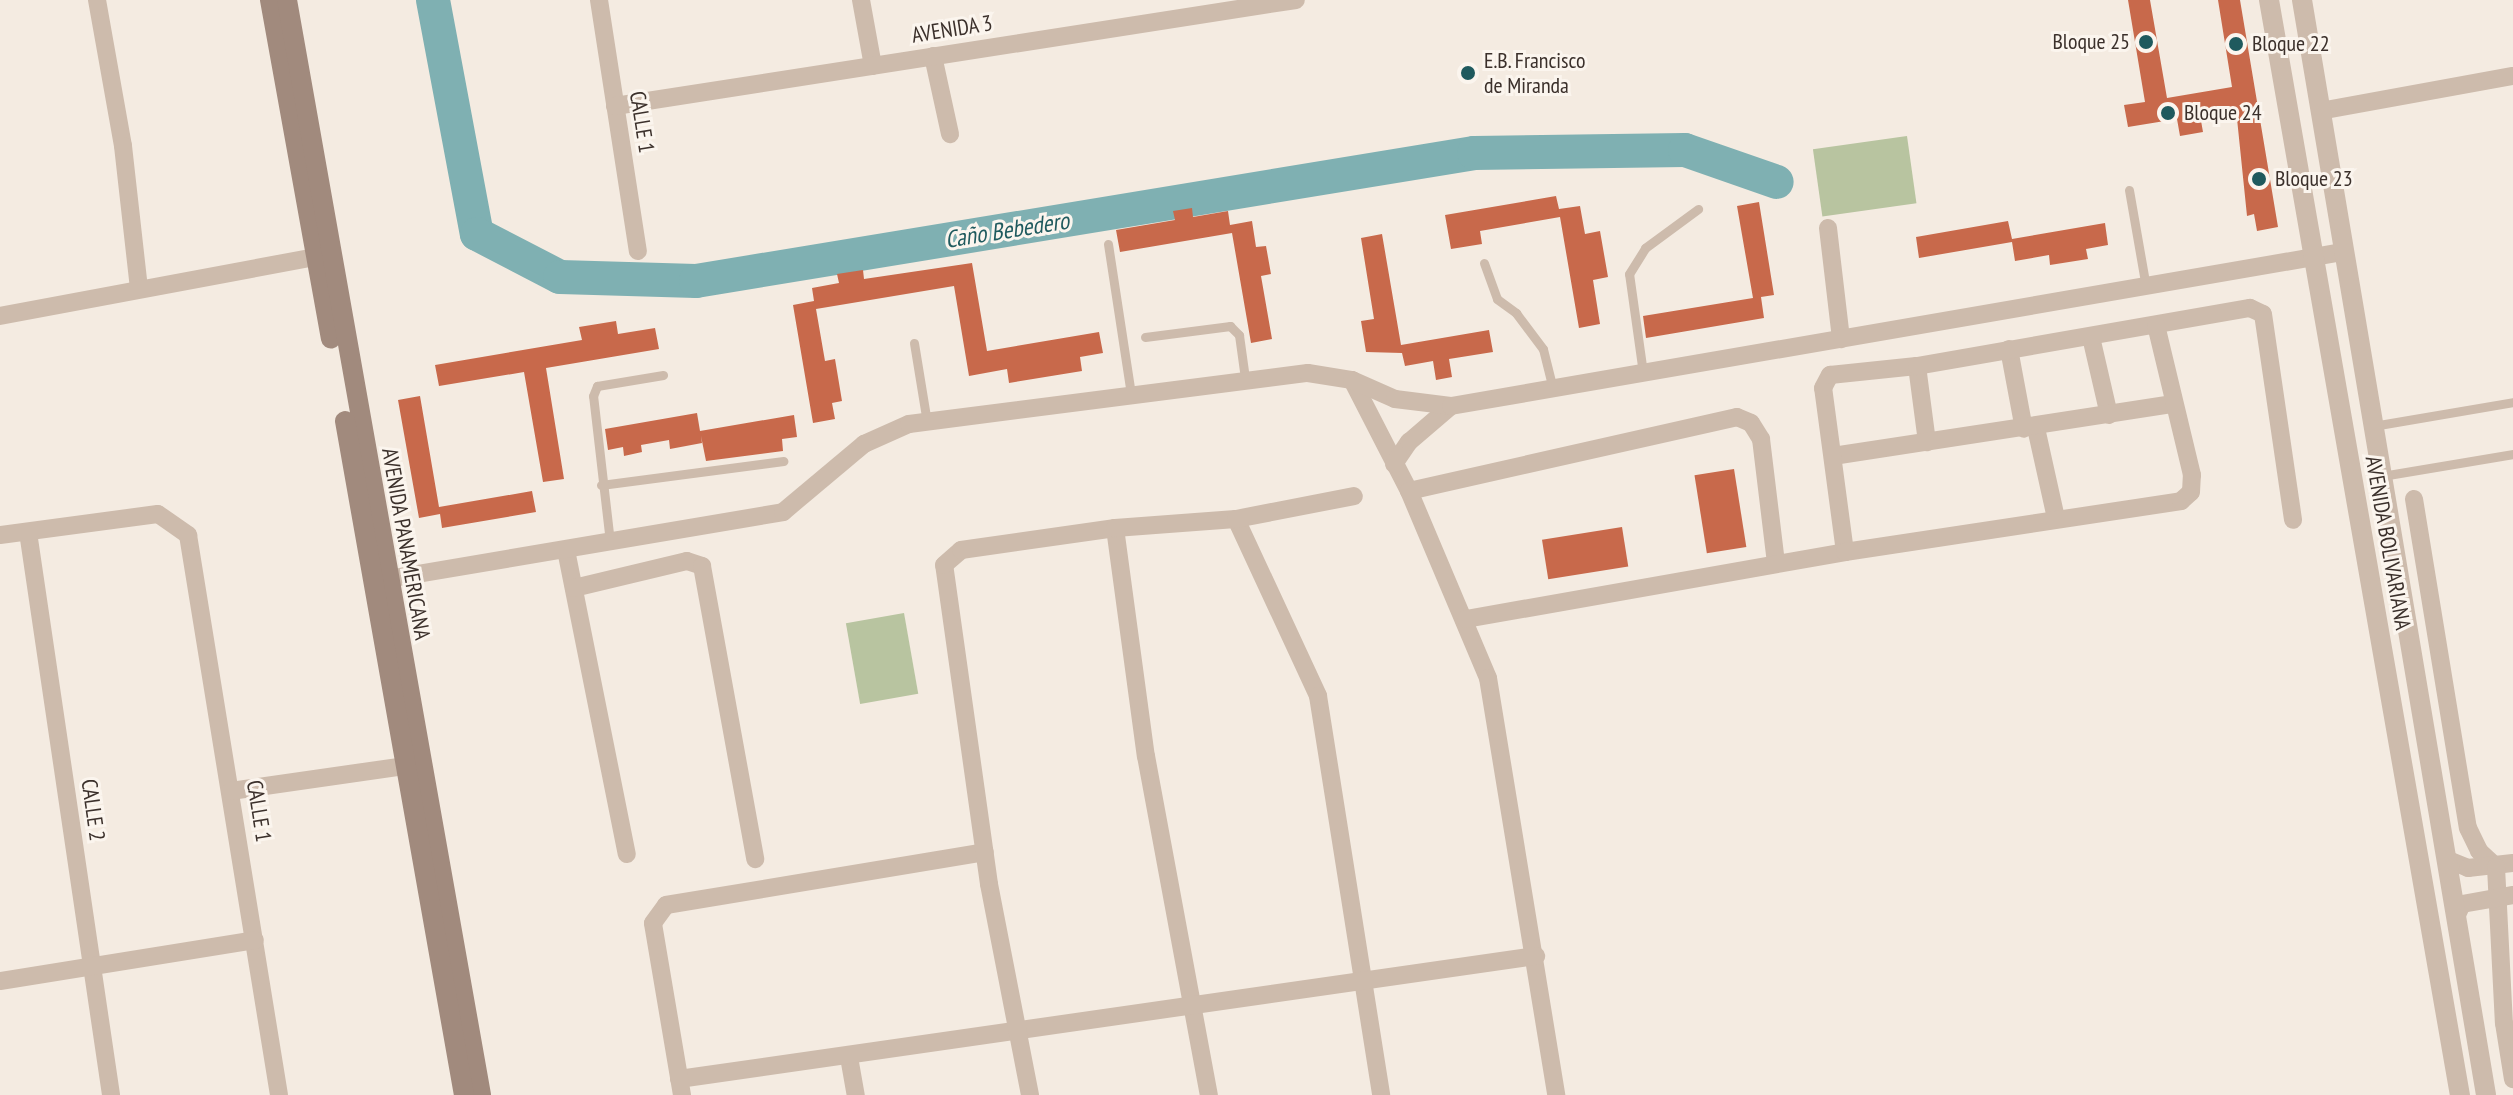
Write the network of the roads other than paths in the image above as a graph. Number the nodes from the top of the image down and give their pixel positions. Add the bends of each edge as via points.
1 (97, 0) edge
2 (270, 0) edge
3 (287, 0) edge
4 (599, 0) edge
5 (861, 0) edge
6 (1296, 0) edge
7 (2269, 0) edge
8 (2302, 0) edge
9 (1190, 8) edge
10 (933, 56) junction
11 (873, 66) junction
12 (2513, 76) edge
13 (615, 106) junction
14 (2320, 111) junction
15 (950, 134) dead end
16 (2129, 190) dead end
17 (1698, 209) dead end
18 (1828, 228) dead end
19 (1108, 244) dead end
20 (638, 251) dead end
21 (2343, 252) junction
22 (324, 256) junction
23 (2314, 257) junction
24 (1484, 263) dead end
25 (2146, 287) junction
26 (139, 288) junction
27 (0, 316) edge
28 (2156, 325) junction
29 (1145, 337) dead end
30 (2091, 337) junction
31 (1841, 339) junction
32 (914, 343) dead end
33 (2009, 349) junction
34 (1917, 366) junction
35 (1643, 373) junction
36 (663, 375) dead end
37 (1245, 378) junction
38 (1352, 380) junction
39 (1553, 389) junction
40 (1131, 394) junction
41 (2513, 402) edge
42 (2173, 404) junction
43 (1451, 406) junction
44 (2109, 415) junction
45 (927, 422) junction
46 (2373, 426) junction
47 (2030, 428) junction
48 (1927, 442) junction
49 (2513, 454) edge
50 (1833, 456) junction
51 (783, 461) dead end
52 (1394, 464) junction
53 (2381, 476) junction
54 (601, 485) junction
55 (1409, 491) junction
56 (1354, 496) dead end
57 (2414, 499) dead end
58 (2056, 518) junction
59 (1236, 519) junction
60 (2293, 520) dead end
61 (1115, 528) junction
62 (28, 532) junction
63 (0, 535) edge
64 (610, 543) junction
65 (566, 550) junction
66 (1845, 552) junction
67 (1776, 563) junction
68 (380, 580) junction
69 (574, 588) junction
70 (1466, 619) junction
71 (413, 764) junction
72 (231, 791) junction
73 (985, 852) junction
74 (627, 854) dead end
75 (755, 859) dead end
76 (2446, 859) junction
77 (2504, 865) edge
78 (2504, 896) edge
79 (2456, 917) junction
80 (255, 940) junction
81 (1536, 956) junction
82 (92, 966) junction
83 (1364, 980) junction
84 (0, 981) edge
85 (1195, 1005) junction
86 (1020, 1030) junction
87 (849, 1057) junction
88 (2513, 1079) edge
89 (681, 1087) edge
90 (111, 1095) edge
91 (279, 1095) edge
92 (464, 1095) edge
93 (481, 1095) edge
94 (856, 1095) edge
95 (1030, 1095) edge
96 (1209, 1095) edge
97 (1381, 1095) edge
98 (1556, 1095) edge
99 (2460, 1095) edge
100 (2486, 1095) edge

1 - 26 street via 123,146
2 - 22 main road, AVENIDA PANAMERICANA
3 - 22 main road, AVENIDA PANAMERICANA
4 - 13 street, CALLE 1
5 - 11 street
6 - 9 street, AVENIDA 3
7 - 23 street, AVENIDA BOLIVARIANA
8 - 14 street, AVENIDA BOLIVARIANA
9 - 10 street, AVENIDA 3
10 - 11 street, AVENIDA 3
10 - 15 street
11 - 13 street, AVENIDA 3
12 - 14 street
13 - 20 street, CALLE 1
14 - 21 street, AVENIDA BOLIVARIANA
16 - 25 lane
17 - 35 lane via 1645,248 1629,274
18 - 31 street
19 - 40 lane
21 - 23 street
21 - 46 street, AVENIDA BOLIVARIANA
22 - 26 street
22 - 68 main road, AVENIDA PANAMERICANA
23 - 25 street
23 - 99 street, AVENIDA BOLIVARIANA
24 - 39 lane via 1497,299 1516,313 1543,349
25 - 31 street
26 - 27 street
28 - 30 street
28 - 42 street
28 - 60 street via 2250,308 2263,314
29 - 37 lane via 1230,326 1239,335
30 - 33 street
30 - 44 street
31 - 35 street
32 - 45 lane
33 - 34 street
33 - 47 street
34 - 48 street
34 - 50 street via 1824,379
35 - 39 street
36 - 54 lane via 597,386 593,396
37 - 38 street via 1308,373
37 - 40 street
38 - 43 street via 1395,399
38 - 52 street
39 - 43 street
40 - 45 street
41 - 46 lane
42 - 44 street
42 - 58 street via 2192,475 2191,492 2181,501
43 - 52 street via 1409,442
44 - 47 street
45 - 64 street via 889,431 864,444 783,512
46 - 53 street, AVENIDA BOLIVARIANA
47 - 48 street
47 - 58 street
48 - 50 street
49 - 53 lane
50 - 66 street
51 - 54 lane
52 - 55 street
53 - 76 street, AVENIDA BOLIVARIANA
54 - 64 lane
55 - 67 street via 1737,417 1751,423 1761,439
55 - 70 street
56 - 59 street
57 - 77 street via 2468,828 2479,851
58 - 66 street
59 - 61 street
59 - 83 street via 1318,696
61 - 73 street via 961,550 944,565
61 - 85 street via 1146,756
62 - 63 street
62 - 72 street, CALLE 1 via 158,514 188,535
62 - 82 street, CALLE 2
64 - 65 street
65 - 68 street
65 - 69 street
66 - 67 street
67 - 70 street
68 - 71 main road, AVENIDA PANAMERICANA
69 - 74 street
69 - 75 street via 687,561 702,566
70 - 81 street via 1488,678
71 - 72 street
71 - 92 main road, AVENIDA PANAMERICANA
71 - 93 main road, AVENIDA PANAMERICANA
72 - 80 street, CALLE 1
73 - 86 street
73 - 89 street via 666,905 653,923
76 - 77 street via 2468,868
76 - 79 street, AVENIDA BOLIVARIANA
77 - 78 street
78 - 79 street via 2462,904
78 - 88 street
79 - 100 street, AVENIDA BOLIVARIANA
80 - 82 street
80 - 91 street, CALLE 1
81 - 83 street
81 - 98 street
82 - 84 street
82 - 90 street, CALLE 2
83 - 85 street
83 - 97 street
85 - 86 street
85 - 96 street
86 - 87 street
86 - 95 street
87 - 89 street
87 - 94 street

